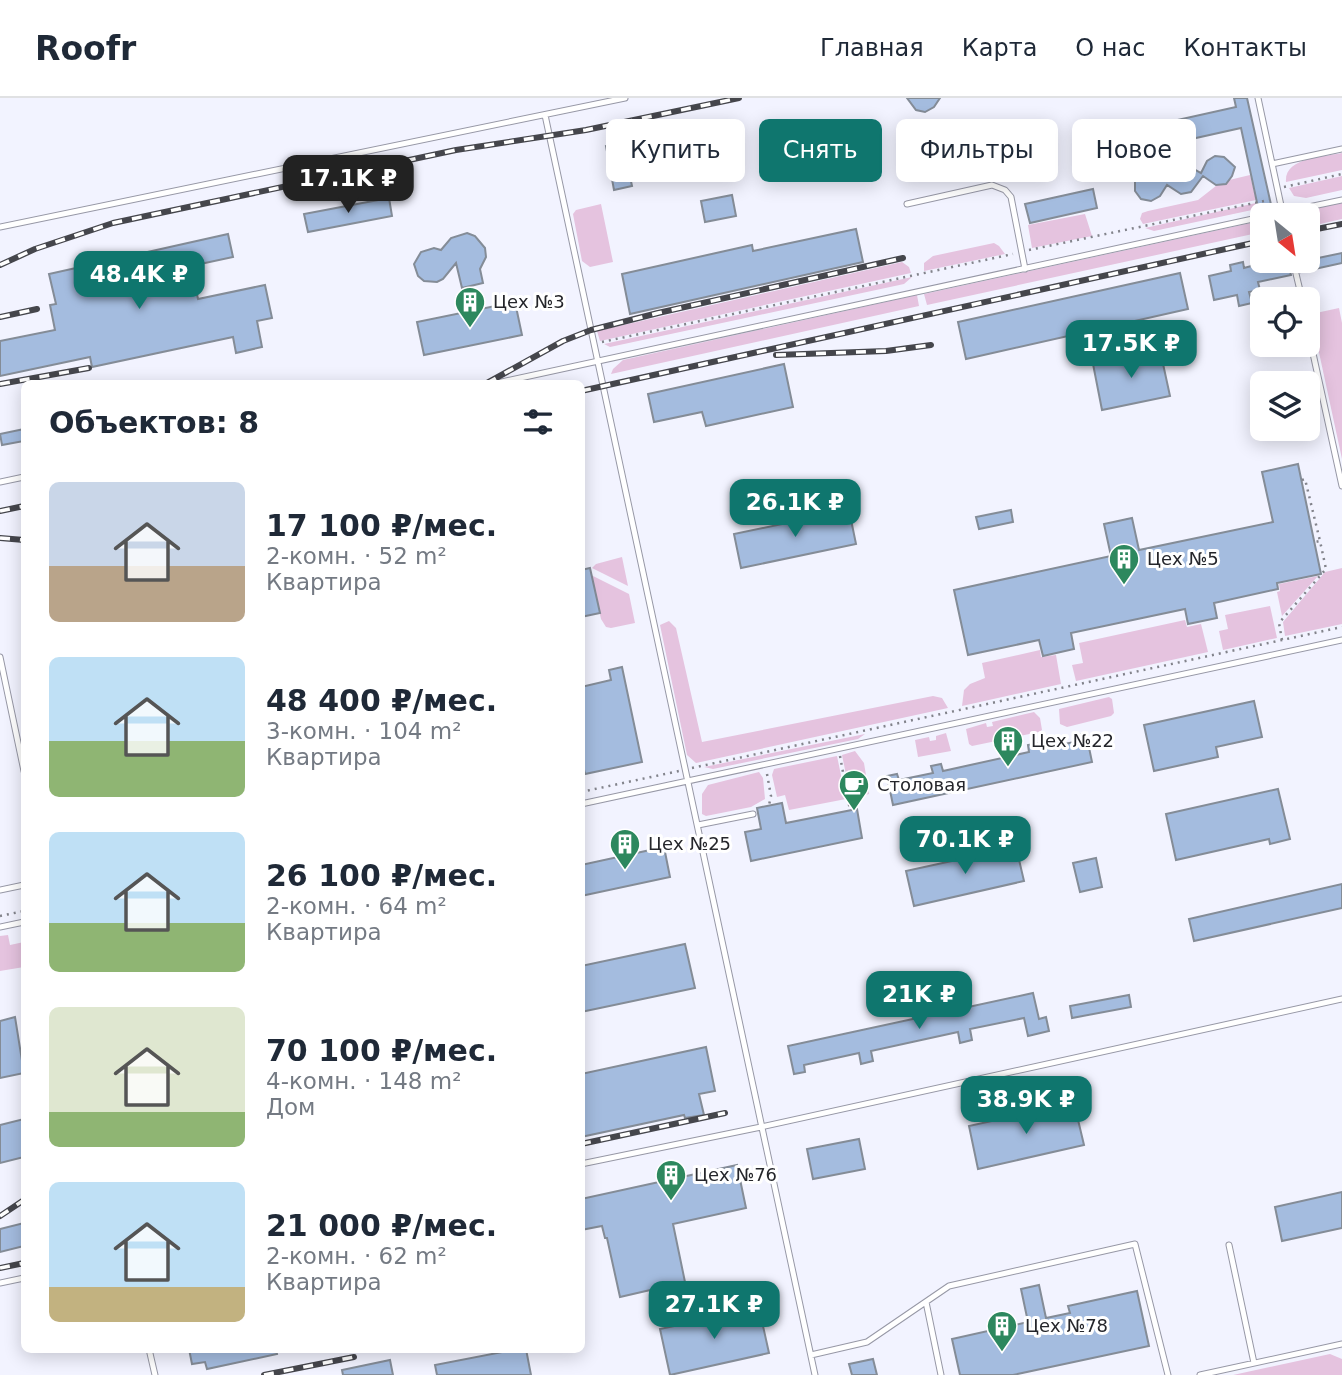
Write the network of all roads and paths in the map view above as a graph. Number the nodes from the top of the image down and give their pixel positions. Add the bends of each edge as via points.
1 (625, 98) edge
2 (1258, 98) edge
3 (545, 115) junction
4 (1342, 149) edge
5 (1272, 164) junction
6 (1342, 174) edge
7 (1278, 188) junction
8 (1280, 197) junction
9 (1342, 200) edge
10 (1281, 203) edge
11 (907, 204) dead end
12 (1320, 205) edge
13 (1250, 220) edge
14 (0, 226) edge
15 (1022, 252) junction
16 (1025, 269) junction
17 (594, 344) junction
18 (1314, 357) edge
19 (598, 362) junction
20 (512, 380) edge
21 (21, 478) edge
22 (1302, 480) dead end
23 (0, 482) edge
24 (1342, 486) edge
25 (1320, 541) junction
26 (1315, 542) dead end
27 (1342, 627) edge
28 (1282, 640) junction
29 (1342, 640) edge
30 (0, 657) edge
31 (838, 749) junction
32 (21, 757) edge
33 (765, 765) junction
34 (687, 769) junction
35 (689, 782) junction
36 (585, 791) edge
37 (585, 803) edge
38 (769, 805) dead end
39 (850, 810) dead end
40 (753, 814) dead end
41 (698, 825) junction
42 (21, 886) edge
43 (0, 890) edge
44 (21, 912) edge
45 (0, 916) edge
46 (21, 923) edge
47 (0, 928) edge
48 (1342, 999) edge
49 (761, 1127) junction
50 (585, 1163) edge
51 (1230, 1245) dead end
52 (21, 1279) edge
53 (0, 1283) edge
54 (926, 1302) junction
55 (1342, 1344) edge
56 (150, 1353) edge
57 (811, 1355) junction
58 (1254, 1363) junction
59 (155, 1375) edge
60 (815, 1375) edge
61 (941, 1375) edge
62 (1168, 1375) edge
63 (1200, 1375) edge

1 - 3 lane
2 - 5 lane
3 - 14 lane
3 - 17 lane
4 - 5 lane
5 - 7 lane
6 - 7 path
7 - 8 lane
8 - 10 lane
8 - 15 path
9 - 12 lane
11 - 15 lane via 999,186 1011,197
13 - 16 lane
15 - 16 lane
15 - 17 path
16 - 19 lane
17 - 19 lane
18 - 24 lane
19 - 20 lane
19 - 34 lane
21 - 23 lane
22 - 25 path via 1306,479
25 - 26 path
25 - 28 path via 1326,569 1279,623
27 - 28 path
28 - 34 path
29 - 31 lane
30 - 32 lane
31 - 33 lane
31 - 39 path
33 - 35 lane
33 - 38 path
34 - 35 lane
34 - 36 path
35 - 37 lane
35 - 41 lane
40 - 41 lane
41 - 49 lane
42 - 43 lane
44 - 45 path
46 - 47 lane
48 - 49 lane
49 - 50 lane
49 - 57 lane
51 - 58 lane
52 - 53 lane
54 - 57 lane via 867,1342
54 - 61 lane
54 - 62 lane via 949,1286 1135,1244
55 - 58 lane
56 - 59 lane
57 - 60 lane
58 - 63 lane

